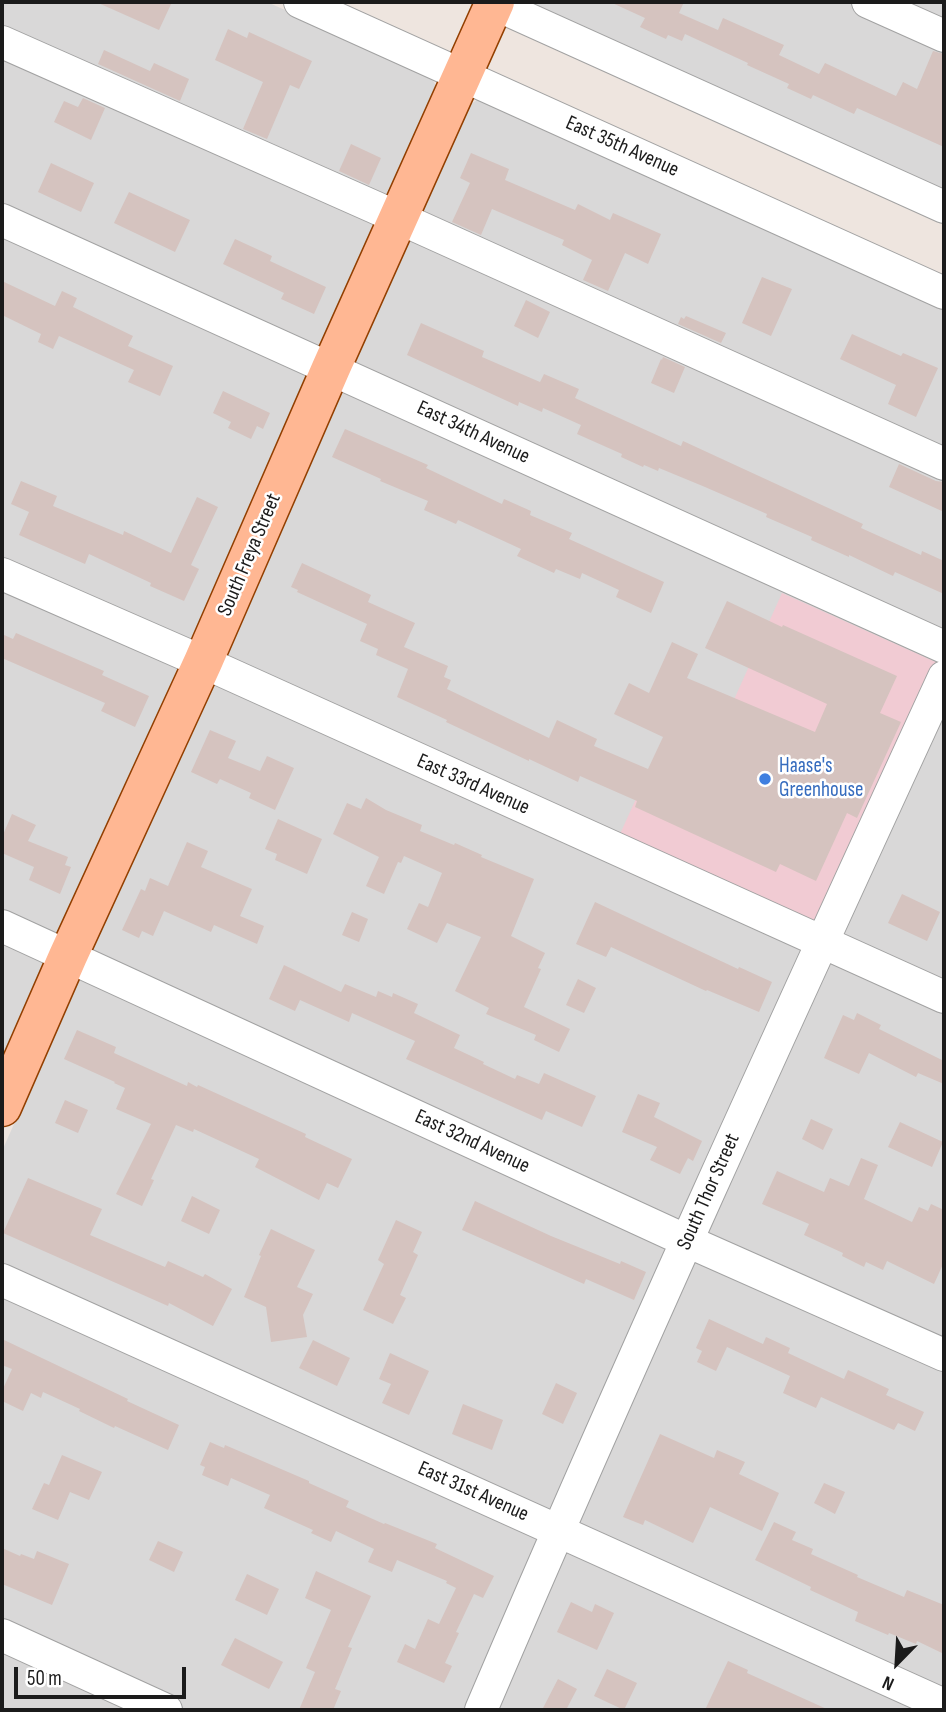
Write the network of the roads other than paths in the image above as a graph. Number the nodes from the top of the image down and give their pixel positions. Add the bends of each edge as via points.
1 (300, 2) edge
2 (493, 2) edge
3 (868, 2) edge
4 (944, 36) edge
5 (2, 41) edge
6 (463, 75) junction
7 (944, 208) edge
8 (399, 218) junction
9 (2, 220) edge
10 (944, 293) edge
11 (331, 368) junction
12 (944, 464) edge
13 (2, 574) edge
14 (944, 648) edge
15 (203, 662) junction
16 (944, 677) edge
17 (2, 926) edge
18 (822, 943) junction
19 (68, 956) junction
20 (944, 997) edge
21 (2, 1107) edge
22 (687, 1241) junction
23 (2, 1280) edge
24 (944, 1355) edge
25 (558, 1530) junction
26 (2, 1635) edge
27 (944, 1705) edge
28 (166, 1710) edge
29 (481, 1710) edge

1 - 6 street, East 35th Avenue
2 - 6 main road, South Freya Street
2 - 7 street
3 - 4 street
5 - 8 street
6 - 8 main road, South Freya Street
6 - 10 street, East 35th Avenue
8 - 11 main road, South Freya Street
8 - 12 street
9 - 11 street, East 34th Avenue
11 - 14 street, East 34th Avenue
11 - 15 main road, South Freya Street
13 - 15 street, East 33rd Avenue
15 - 18 street, East 33rd Avenue
15 - 19 main road, South Freya Street
16 - 18 street, South Thor Street
17 - 19 street, East 32nd Avenue
18 - 20 street, East 33rd Avenue
18 - 22 street, South Thor Street
19 - 21 main road, South Freya Street
19 - 22 street, East 32nd Avenue
22 - 24 street, East 32nd Avenue
22 - 25 street, South Thor Street
23 - 25 street, East 31st Avenue
25 - 27 street, East 31st Avenue
25 - 29 street, South Thor Street
26 - 28 street

